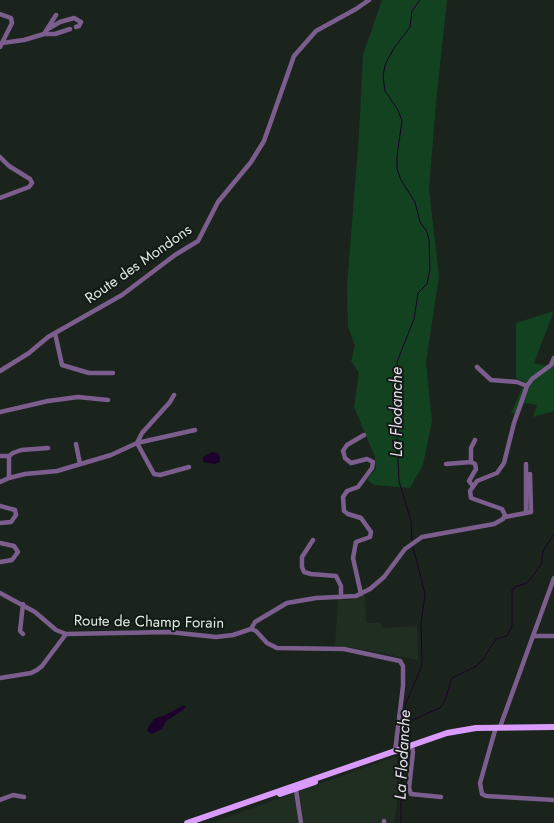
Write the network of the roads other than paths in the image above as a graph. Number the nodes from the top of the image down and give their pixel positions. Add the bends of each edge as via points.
1 (369, 0) edge
2 (0, 14) edge
3 (56, 15) dead end
4 (76, 28) dead end
5 (70, 29) dead end
6 (46, 32) junction
7 (1, 45) edge
8 (0, 157) edge
9 (0, 198) edge
10 (55, 333) junction
11 (554, 358) edge
12 (477, 367) dead end
13 (0, 371) edge
14 (114, 373) dead end
15 (527, 386) junction
16 (174, 395) dead end
17 (108, 400) dead end
18 (0, 412) edge
19 (195, 430) dead end
20 (364, 435) dead end
21 (475, 440) dead end
22 (137, 443) junction
23 (76, 444) dead end
24 (48, 448) dead end
25 (0, 456) edge
26 (9, 456) junction
27 (471, 462) junction
28 (80, 464) junction
29 (446, 464) dead end
30 (526, 464) dead end
31 (190, 467) dead end
32 (530, 474) dead end
33 (9, 478) junction
34 (0, 482) edge
35 (472, 485) junction
36 (0, 506) edge
37 (526, 513) junction
38 (505, 517) junction
39 (0, 523) edge
40 (313, 540) dead end
41 (0, 543) edge
42 (0, 562) edge
43 (554, 578) edge
44 (0, 593) edge
45 (361, 594) junction
46 (341, 597) junction
47 (23, 604) junction
48 (251, 628) junction
49 (22, 634) dead end
50 (66, 634) junction
51 (533, 636) junction
52 (554, 636) edge
53 (0, 678) edge
54 (499, 727) junction
55 (554, 727) edge
56 (554, 730) edge
57 (404, 749) junction
58 (342, 770) junction
59 (291, 790) junction
60 (24, 797) dead end
61 (441, 797) dead end
62 (0, 800) edge
63 (554, 800) edge
64 (187, 823) edge
65 (301, 823) edge

1 - 10 street, Route des Mondons via 356,10 316,31 294,56 264,141 251,162 218,202 198,241 122,295
2 - 7 street via 12,20
3 - 6 street
4 - 6 street via 81,22 74,18 60,22
5 - 6 street via 55,34
6 - 7 street
8 - 9 street via 32,183 29,187
10 - 13 street, Route des Mondons
10 - 14 street via 62,365 89,372
11 - 15 street via 551,365
12 - 15 street via 491,380 517,382
15 - 35 street via 504,463 497,473
16 - 22 street via 142,433
17 - 18 street via 78,397
19 - 22 street
20 - 45 street via 347,445 343,451 351,464 368,459 373,462 372,468 358,487 343,497 344,511 361,518 371,532 370,537 356,542 353,558
21 - 27 street via 471,448
22 - 28 street via 111,455
22 - 31 street via 154,474 160,475
23 - 28 street
24 - 26 street via 21,450
25 - 26 street
26 - 33 street
27 - 29 street
27 - 35 street via 476,467 469,481
28 - 33 street via 57,471
30 - 37 street
32 - 37 street via 531,512
33 - 34 street
35 - 38 street via 471,498 502,509
36 - 39 street via 15,510 16,515 11,522
37 - 38 street
38 - 45 street via 494,524 422,537 405,550 376,585
40 - 46 street via 302,557 304,572 336,576 341,586
41 - 42 street via 14,546 18,552 12,560
43 - 51 street
44 - 47 street, Route de Champ Forain
45 - 46 street, Route de Champ Forain
46 - 48 street, Route de Champ Forain via 288,603 255,622
47 - 49 street via 20,631
47 - 50 street, Route de Champ Forain via 56,630
48 - 50 street, Route de Champ Forain via 233,635 216,637 169,632
48 - 57 street via 267,643 277,648 344,649 400,661 403,666
50 - 53 street via 37,670
51 - 52 street
51 - 54 street
54 - 55 main road
54 - 56 main road
54 - 57 main road via 463,730
54 - 63 street via 480,783 482,794
57 - 58 main road
57 - 61 street via 413,752 409,788 411,794
58 - 59 main road
58 - 59 main road via 310,780
59 - 64 main road
59 - 65 street via 297,800
60 - 62 street via 14,795

